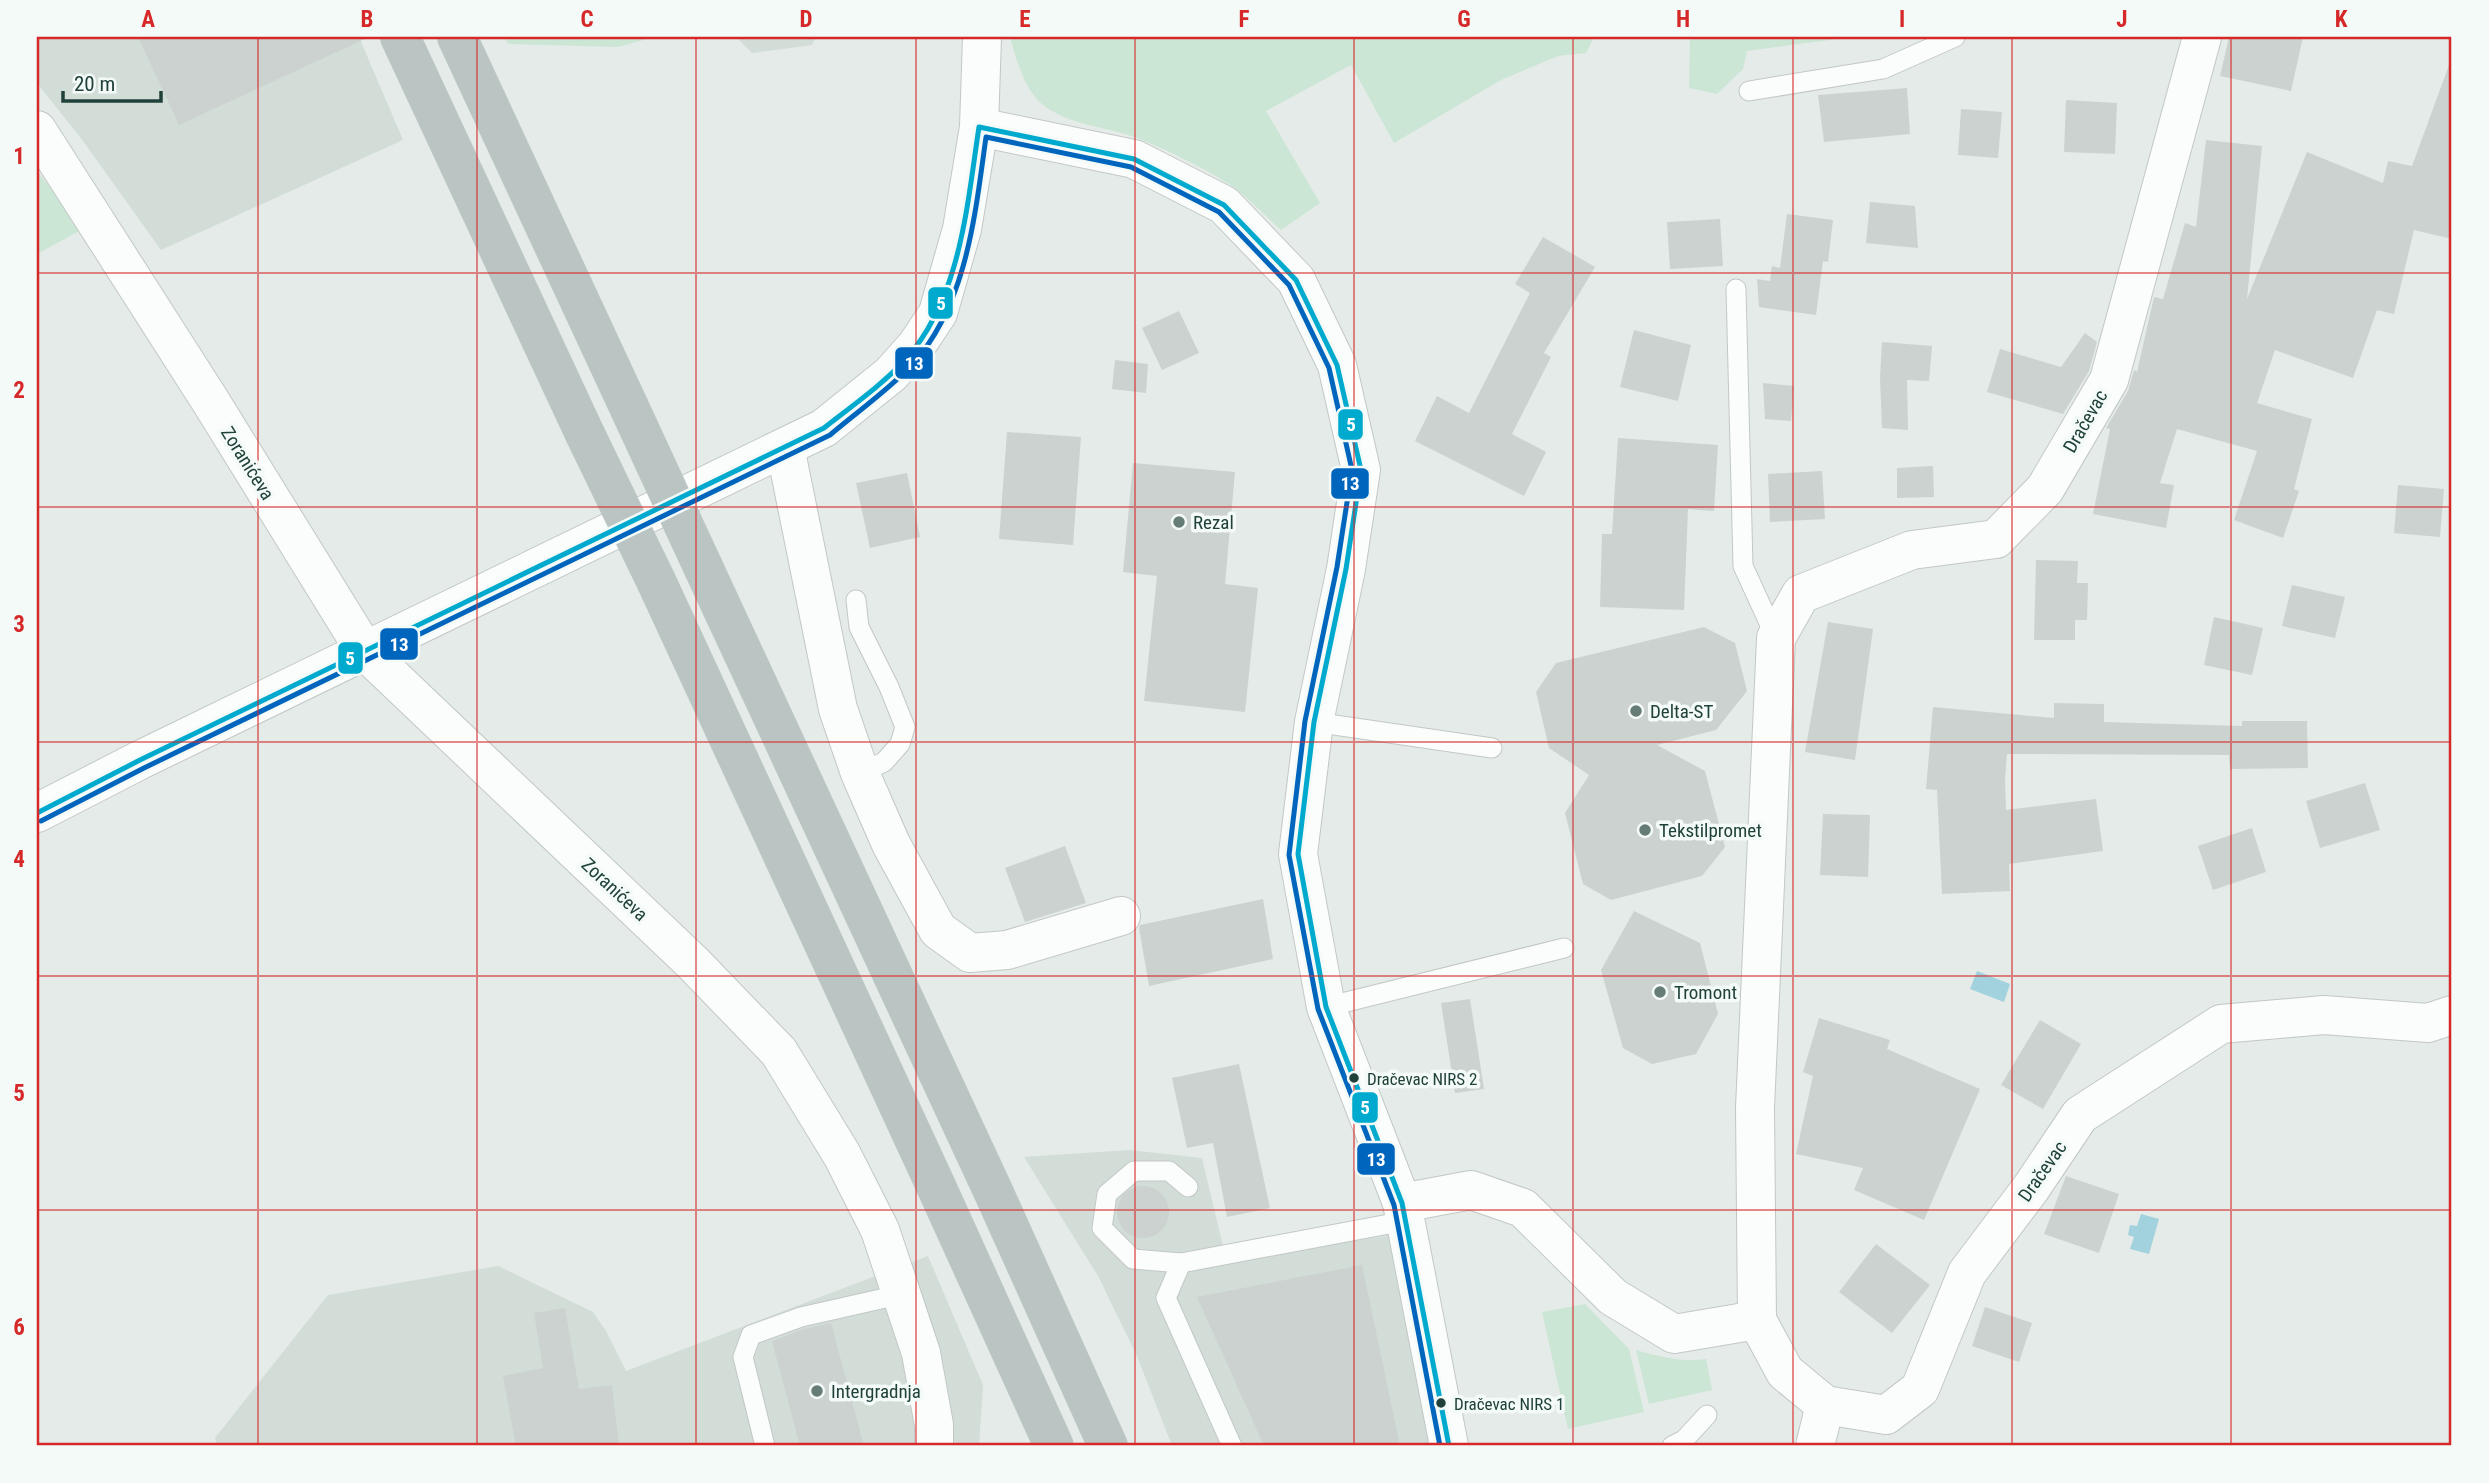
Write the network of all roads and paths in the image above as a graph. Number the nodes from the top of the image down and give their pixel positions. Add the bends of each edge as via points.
1 (400, 37) edge
2 (457, 37) edge
3 (982, 37) edge
4 (1955, 37) edge
5 (2202, 37) edge
6 (1749, 92) dead end
7 (979, 127) junction
8 (37, 130) edge
9 (1736, 289) dead end
10 (786, 447) junction
11 (856, 600) dead end
12 (1776, 638) junction
13 (365, 651) junction
14 (1314, 722) junction
15 (1492, 748) dead end
16 (860, 773) junction
17 (37, 813) edge
18 (1121, 916) dead end
19 (1564, 948) dead end
20 (1326, 1007) junction
21 (2452, 1015) edge
22 (1188, 1187) dead end
23 (1403, 1212) junction
24 (1181, 1263) junction
25 (903, 1294) junction
26 (1757, 1320) junction
27 (1825, 1405) junction
28 (1707, 1415) dead end
29 (934, 1435) edge
30 (765, 1446) edge
31 (1054, 1446) edge
32 (1108, 1446) edge
33 (1232, 1446) edge
34 (1449, 1446) edge
35 (1672, 1446) edge
36 (1815, 1446) edge

1 - 31 highway, bridge
2 - 32 highway, bridge
3 - 7 street
4 - 6 lane via 1883,69
5 - 12 street, Dračevac via 2109,380 2045,489 1996,539 1912,550 1801,594
7 - 10 street via 962,229 938,313 891,374 824,428
7 - 14 street via 1134,159 1224,205 1296,280 1337,365 1361,470
8 - 13 street, Zoranićeva
9 - 12 lane, Dračevac via 1743,566
10 - 13 street
10 - 16 street via 838,709
11 - 16 lane via 859,627 905,727 900,744 884,762
12 - 26 street, Dračevac via 1755,1108
13 - 17 street
13 - 25 street, Zoranićeva via 693,963 779,1052 842,1155 880,1230
14 - 15 lane
14 - 20 street via 1298,854
16 - 18 street via 891,844 938,930 970,953 1007,950
19 - 20 lane
20 - 23 street
21 - 27 street, Dračevac via 2428,1023 2324,1016 2221,1024 2080,1115 1967,1273 1920,1390 1886,1415
22 - 24 lane via 1168,1171 1134,1171 1107,1194 1102,1228 1133,1259
23 - 24 lane
23 - 26 street via 1471,1190 1523,1208 1613,1297 1674,1334
23 - 34 street
24 - 33 lane via 1166,1297
25 - 29 street, Zoranićeva via 921,1353
25 - 30 lane via 751,1335 743,1357
26 - 27 street, Dračevac via 1785,1372
27 - 36 street
28 - 35 lane

